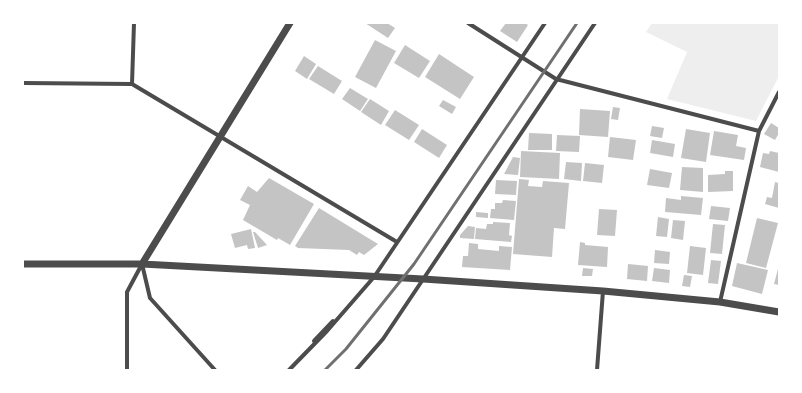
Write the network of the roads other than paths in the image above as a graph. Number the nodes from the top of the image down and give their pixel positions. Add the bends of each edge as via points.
1 (134, 23) edge
2 (290, 23) edge
3 (468, 23) edge
4 (545, 23) edge
5 (594, 23) edge
6 (522, 58) junction
7 (556, 79) junction
8 (23, 83) edge
9 (132, 84) junction
10 (779, 92) edge
11 (759, 131) junction
12 (222, 137) junction
13 (397, 242) junction
14 (23, 264) edge
15 (142, 264) junction
16 (374, 277) junction
17 (422, 279) junction
18 (602, 291) junction
19 (720, 302) junction
20 (779, 312) edge
21 (127, 370) edge
22 (215, 370) edge
23 (288, 370) edge
24 (356, 370) edge
25 (597, 370) edge

1 - 9 street
2 - 12 street
3 - 6 street
4 - 6 street
5 - 7 street
6 - 7 street
6 - 13 street
7 - 11 street
7 - 17 street
8 - 9 street
9 - 12 street
10 - 11 street
11 - 19 street
12 - 13 street
12 - 15 street
13 - 16 street
14 - 15 street
15 - 16 street
15 - 21 street via 127,292
15 - 22 street via 150,298
16 - 17 street
16 - 23 street
17 - 18 street
17 - 24 street via 383,339
18 - 19 street
18 - 25 street
19 - 20 street

